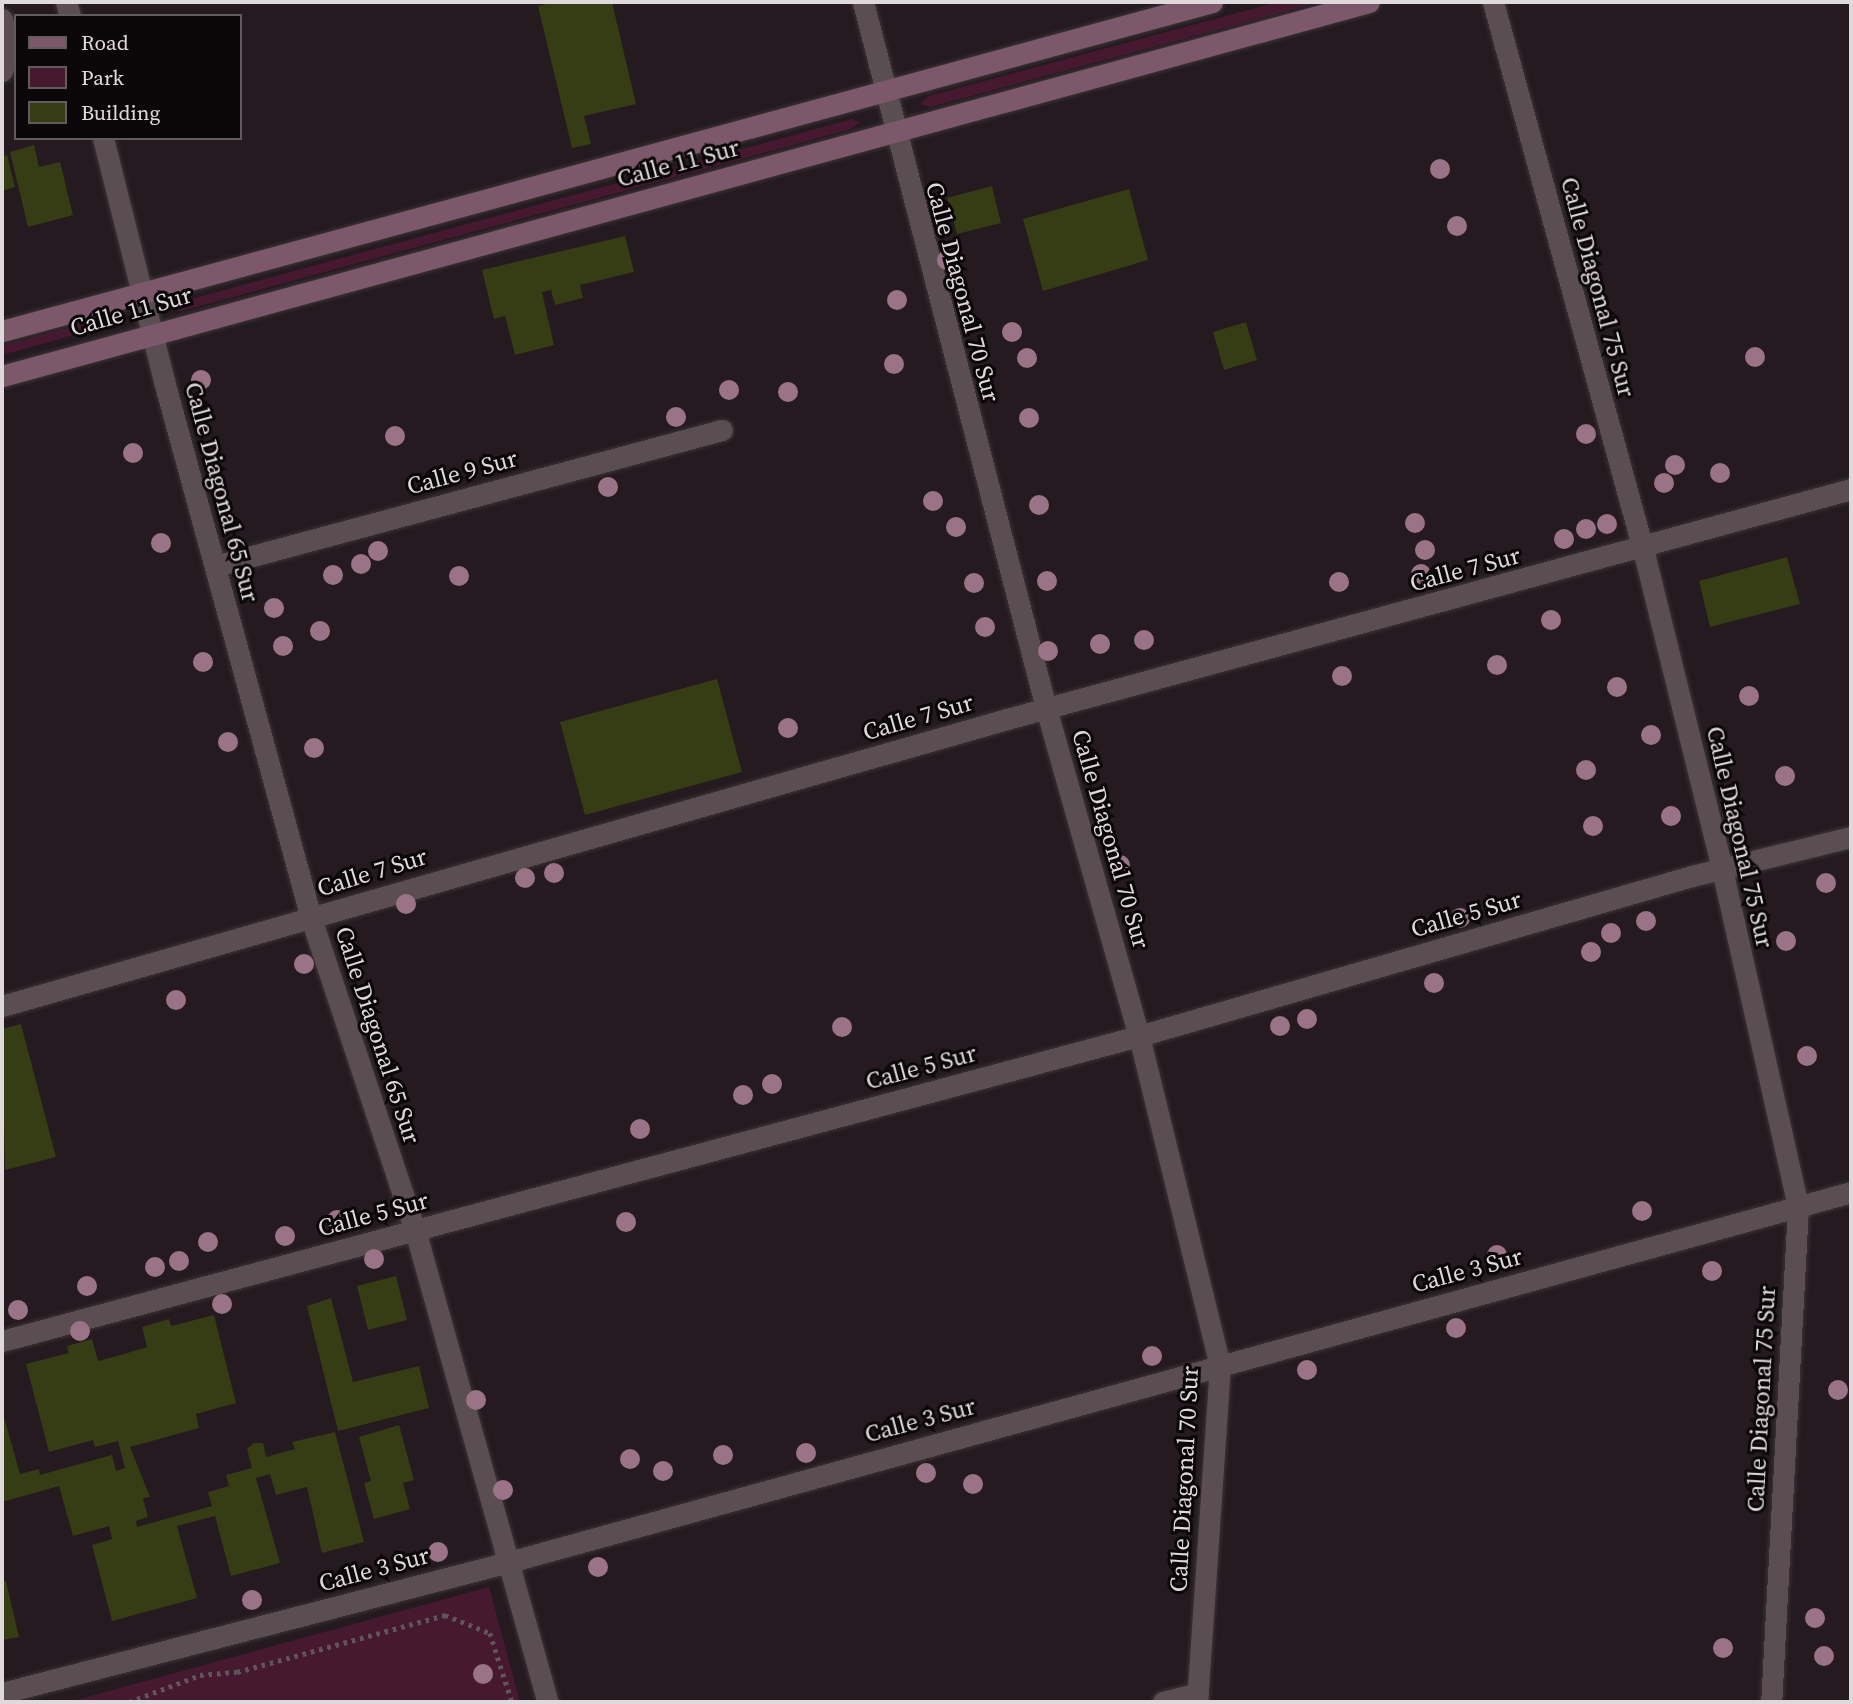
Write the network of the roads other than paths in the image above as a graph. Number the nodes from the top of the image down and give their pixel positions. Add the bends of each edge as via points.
1 (863, 2) edge
2 (1212, 2) edge
3 (1369, 2) edge
4 (1493, 2) edge
5 (2, 19) edge
6 (2, 71) edge
7 (886, 92) junction
8 (898, 130) junction
9 (104, 140) edge
10 (142, 291) junction
11 (2, 331) edge
12 (153, 332) junction
13 (2, 376) edge
14 (722, 430) dead end
15 (1851, 489) edge
16 (1643, 549) junction
17 (215, 566) junction
18 (1046, 708) junction
19 (1851, 837) edge
20 (1722, 869) junction
21 (311, 918) junction
22 (2, 1006) edge
23 (1139, 1036) junction
24 (1851, 1192) edge
25 (1798, 1207) junction
26 (415, 1230) junction
27 (2, 1340) edge
28 (1220, 1366) junction
29 (509, 1562) junction
30 (2, 1693) edge
31 (1198, 1698) edge
32 (548, 1702) edge
33 (1163, 1702) edge
34 (1771, 1702) edge

1 - 7 street, Calle Diagonal 70 Sur
2 - 7 main road, Calle 11 Sur
3 - 8 main road, Calle 11 Sur
4 - 16 street, Calle Diagonal 75 Sur
5 - 6 street via 10,48
7 - 8 street, Calle Diagonal 70 Sur
7 - 10 main road, Calle 11 Sur
8 - 12 main road, Calle 11 Sur
8 - 18 street, Calle Diagonal 70 Sur via 907,185
9 - 10 street, Calle Diagonal 65 Sur
10 - 11 main road, Calle 11 Sur
10 - 12 street, Calle Diagonal 65 Sur
12 - 13 main road, Calle 11 Sur
12 - 17 street, Calle Diagonal 65 Sur
14 - 17 street, Calle 9 Sur
15 - 16 street, Calle 7 Sur
16 - 18 street, Calle 7 Sur
16 - 20 street, Calle Diagonal 75 Sur
17 - 21 street, Calle Diagonal 65 Sur
18 - 21 street, Calle 7 Sur
18 - 23 street, Calle Diagonal 70 Sur
19 - 20 street, Calle 5 Sur
20 - 23 street, Calle 5 Sur
20 - 25 street, Calle Diagonal 75 Sur
21 - 22 street, Calle 7 Sur
21 - 26 street, Calle Diagonal 65 Sur
23 - 26 street, Calle 5 Sur
23 - 28 street, Calle Diagonal 70 Sur
24 - 25 street, Calle 3 Sur
25 - 28 street, Calle 3 Sur
25 - 34 street, Calle Diagonal 75 Sur
26 - 27 street, Calle 5 Sur
26 - 29 street, Calle Diagonal 65 Sur
28 - 29 street, Calle 3 Sur
28 - 31 street, Calle Diagonal 70 Sur
29 - 30 street, Calle 3 Sur
29 - 32 street, Calle Diagonal 65 Sur
31 - 33 street

